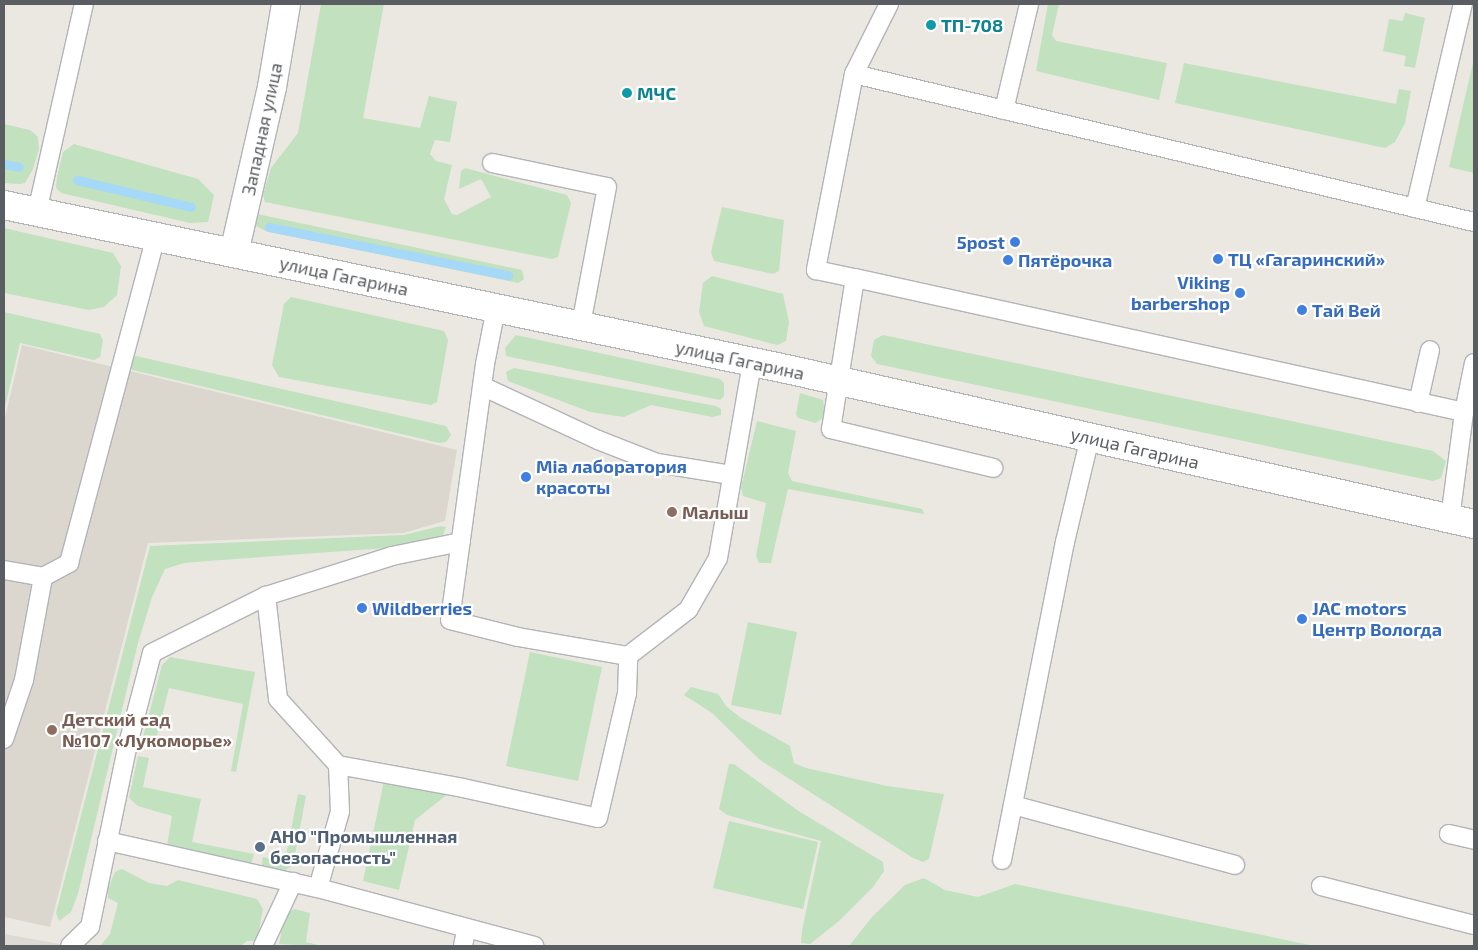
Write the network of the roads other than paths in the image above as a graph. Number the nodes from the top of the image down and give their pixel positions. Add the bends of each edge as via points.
1 (84, 4) edge
2 (286, 4) edge
3 (889, 4) edge
4 (1029, 4) edge
5 (1462, 4) edge
6 (854, 74) junction
7 (1004, 110) junction
8 (492, 162) dead end
9 (4, 205) edge
10 (1415, 208) junction
11 (37, 212) junction
12 (1474, 222) edge
13 (156, 236) junction
14 (234, 253) junction
15 (855, 278) junction
16 (496, 308) junction
17 (580, 325) junction
18 (1430, 350) dead end
19 (752, 363) junction
20 (1474, 363) edge
21 (841, 381) junction
22 (484, 387) junction
23 (1418, 403) junction
24 (1464, 412) junction
25 (1090, 437) junction
26 (993, 468) dead end
27 (731, 475) junction
28 (1462, 521) edge
29 (462, 542) junction
30 (4, 570) edge
31 (43, 577) junction
32 (266, 596) junction
33 (628, 656) junction
34 (4, 739) edge
35 (338, 765) junction
36 (1012, 805) junction
37 (1448, 834) dead end
38 (1474, 840) edge
39 (108, 841) junction
40 (1002, 860) dead end
41 (1235, 865) dead end
42 (293, 882) junction
43 (1321, 886) dead end
44 (318, 888) junction
45 (1474, 925) edge
46 (464, 938) edge
47 (70, 946) edge
48 (263, 946) edge
49 (534, 946) edge

1 - 11 lane
2 - 14 street, Западная улица
3 - 6 lane
4 - 7 lane
5 - 10 lane
6 - 7 lane
6 - 15 lane via 816,270
7 - 10 lane
8 - 17 lane via 607,187
9 - 11 street, улица Гагарина
10 - 12 lane
11 - 13 street, улица Гагарина
13 - 14 street, улица Гагарина
13 - 31 lane via 69,563
14 - 16 street, улица Гагарина
15 - 21 lane
15 - 23 lane
16 - 17 street, улица Гагарина
16 - 22 lane
17 - 19 street, улица Гагарина
18 - 23 lane
19 - 21 street, улица Гагарина
19 - 27 lane
20 - 24 lane
21 - 25 street, улица Гагарина
21 - 26 lane via 831,429
22 - 27 lane via 598,440 657,463
22 - 29 lane
23 - 24 lane
24 - 28 lane
25 - 28 street, улица Гагарина
25 - 36 lane via 1065,542
27 - 33 lane via 718,558 688,610
29 - 32 lane via 392,556
29 - 33 lane via 450,620 518,637
30 - 31 lane
31 - 34 lane via 24,680
32 - 35 lane via 278,698
32 - 39 lane via 152,653 128,744
33 - 35 lane via 627,694 598,818
35 - 44 lane via 340,812
36 - 40 lane
36 - 41 lane
37 - 38 lane
39 - 42 lane
39 - 47 lane via 90,926
42 - 44 lane
42 - 48 lane
43 - 45 lane
44 - 46 lane
46 - 49 lane

